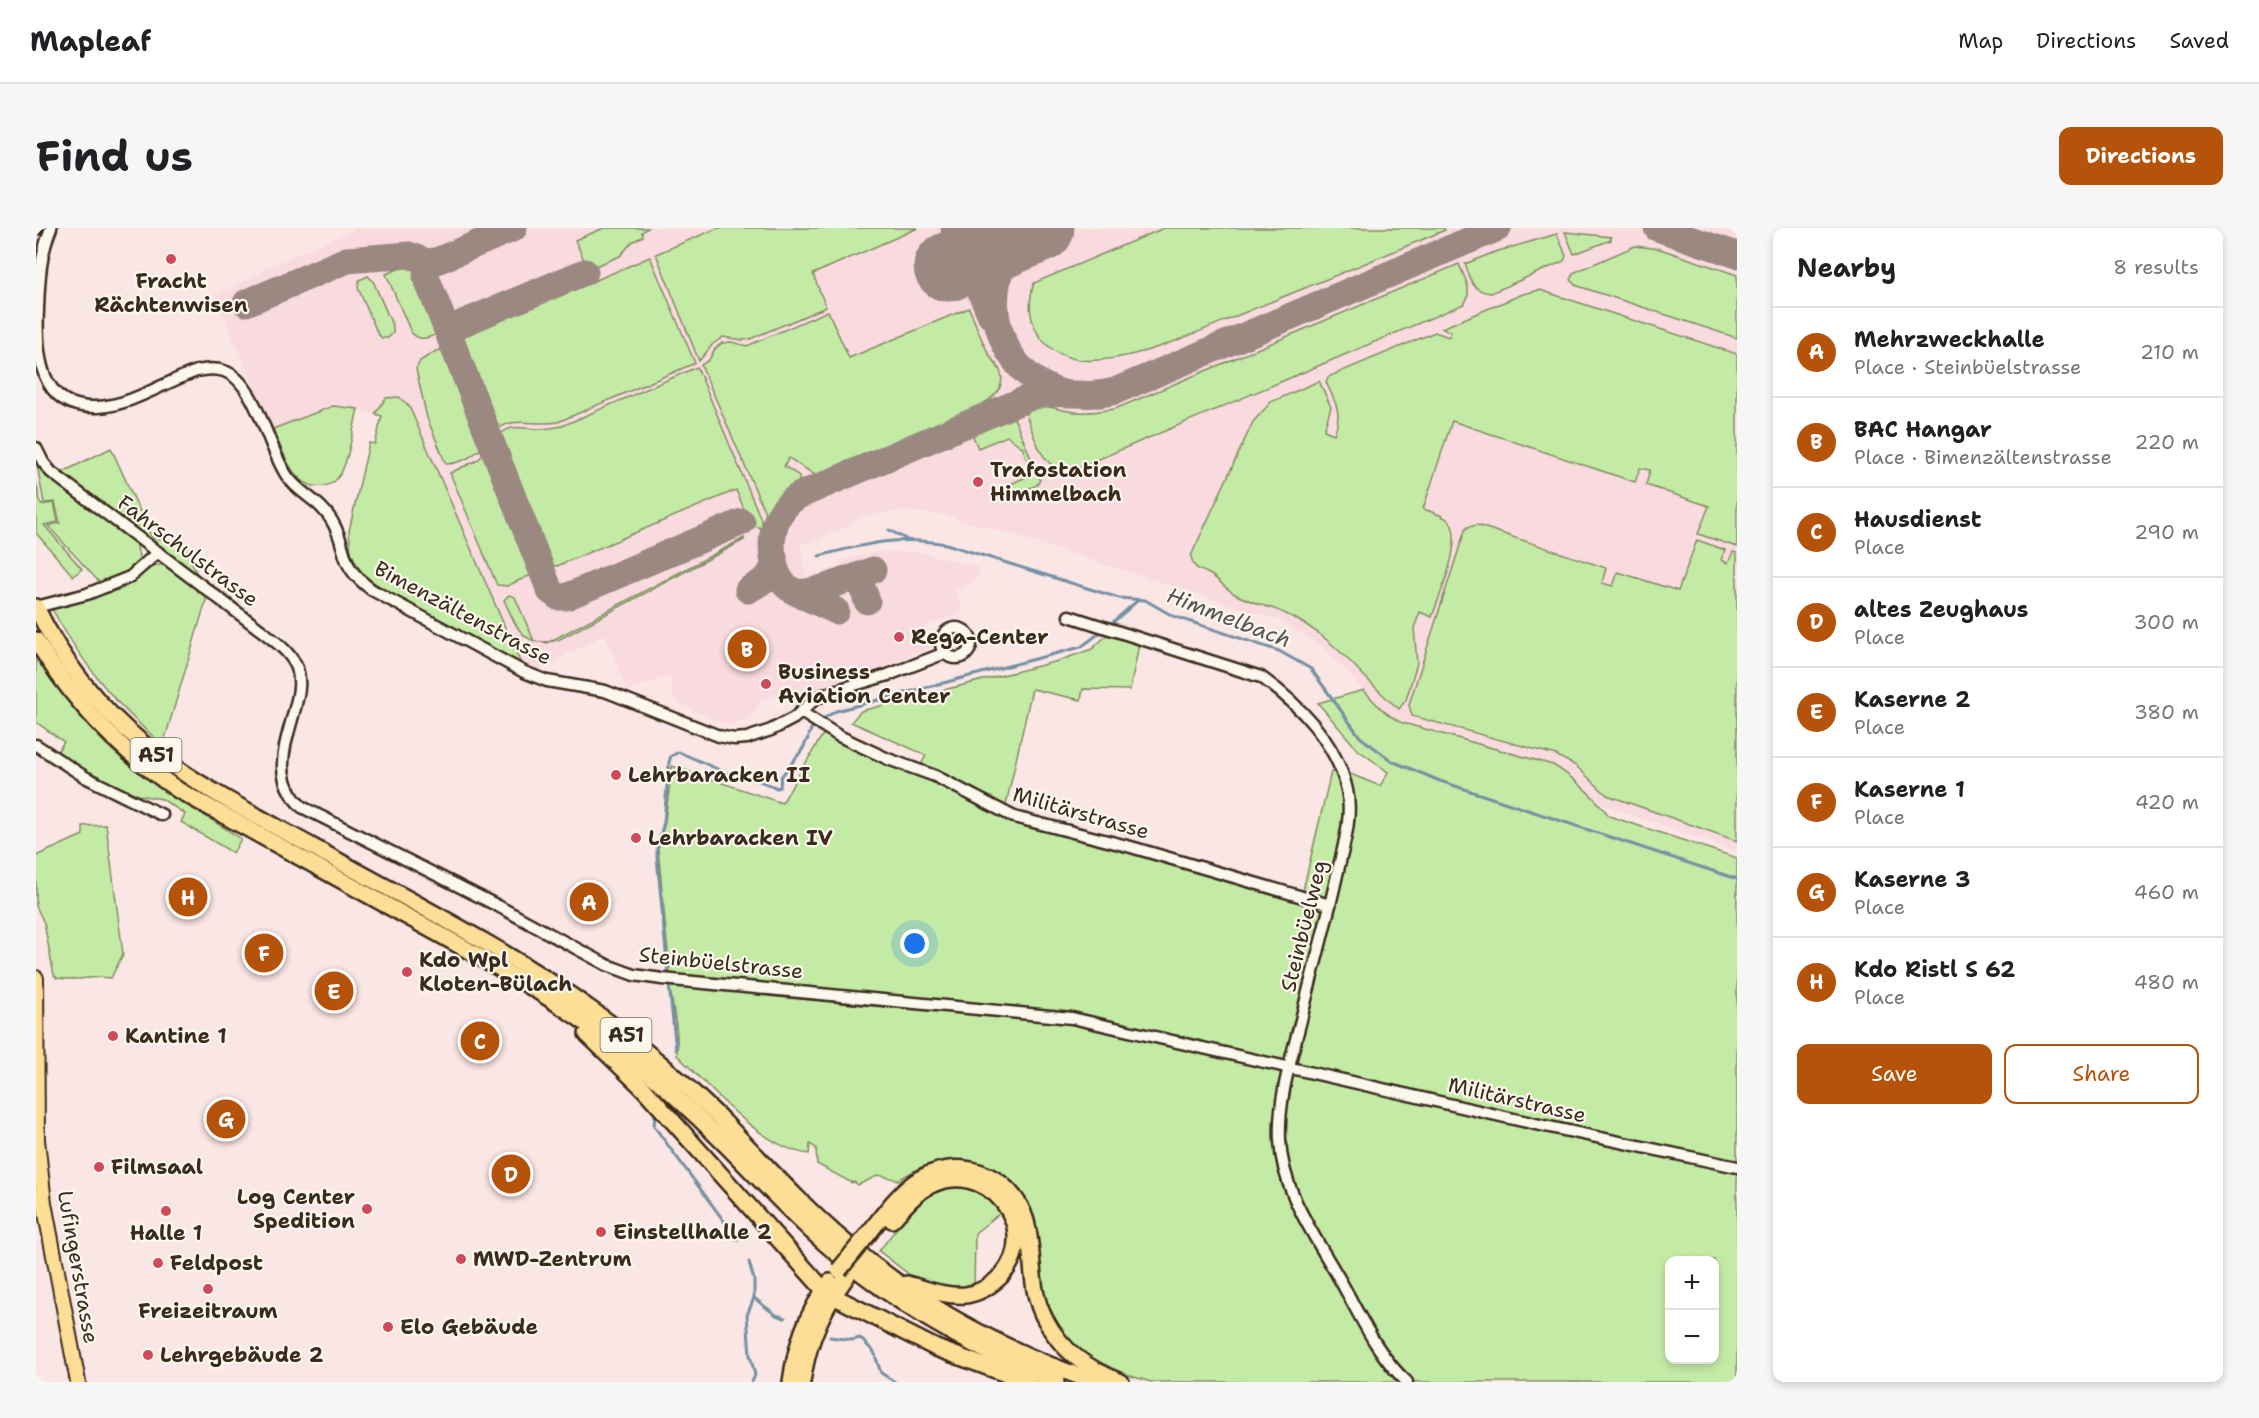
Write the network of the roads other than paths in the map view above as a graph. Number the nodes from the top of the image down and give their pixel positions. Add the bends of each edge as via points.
1 (51, 228) edge
2 (36, 448) edge
3 (158, 552) junction
4 (37, 610) edge
5 (1069, 616) dead end
6 (36, 640) edge
7 (945, 653) dead end
8 (298, 695) joint
9 (801, 712) junction
10 (36, 745) edge
11 (162, 815) dead end
12 (1330, 905) junction
13 (36, 978) edge
14 (36, 994) edge
15 (545, 996) junction
16 (1289, 1068) junction
17 (1737, 1167) edge
18 (873, 1236) junction
19 (895, 1281) junction
20 (829, 1293) junction
21 (78, 1382) edge
22 (791, 1382) edge
23 (802, 1382) edge
24 (1028, 1382) edge
25 (1056, 1382) edge
26 (1096, 1382) edge
27 (1120, 1382) edge
28 (1407, 1382) edge

1 - 9 street, Bimenzältenstrasse via 42,253 37,338 39,362 56,393 84,406 114,405 186,375 207,369 222,370 240,381 282,469 331,518 350,569 372,590 538,678 605,691 727,739 747,738 771,730
2 - 3 street, Fahrschulstrasse via 51,472
3 - 4 street via 129,577
3 - 8 street, Fahrschulstrasse via 283,649 297,669
4 - 19 highway, A51 via 83,684 140,743 184,775 486,943 593,1011 679,1080 828,1227
5 - 12 street, Steinbüelweg via 1261,677 1327,741 1340,766 1349,805
6 - 15 highway, A51 via 84,708 137,760 178,790
7 - 9 street, Bimenzältenstrasse via 834,691 815,699
8 - 16 street, Steinbüelstrasse via 281,764 284,784 302,807 607,965 634,975 662,979 1072,1018
9 - 12 street, Militärstrasse via 839,736 935,776 1014,817
10 - 11 street via 86,777
12 - 16 street, Steinbüelweg
13 - 14 main road, Lufingerstrasse
14 - 21 main road, Lufingerstrasse via 37,1140 44,1203
15 - 20 highway via 643,1088
15 - 25 highway, A51 via 607,1039 663,1085 806,1226 858,1270 959,1338
16 - 17 street, Militärstrasse
16 - 28 street, Steinbüelweg via 1280,1140 1288,1182 1296,1203 1386,1359
18 - 19 highway via 914,1196 945,1180 982,1184 995,1192 1010,1213 1015,1228 1014,1251 1006,1270 987,1288 971,1294 949,1295
18 - 20 highway, bridge
18 - 27 highway via 903,1192 917,1180 958,1168 992,1177 1010,1192 1022,1212 1029,1237 1033,1286 1049,1326 1080,1362
19 - 26 highway, A51 via 990,1338
20 - 22 highway via 808,1316 795,1354
20 - 23 highway via 811,1340
20 - 24 highway via 936,1348

